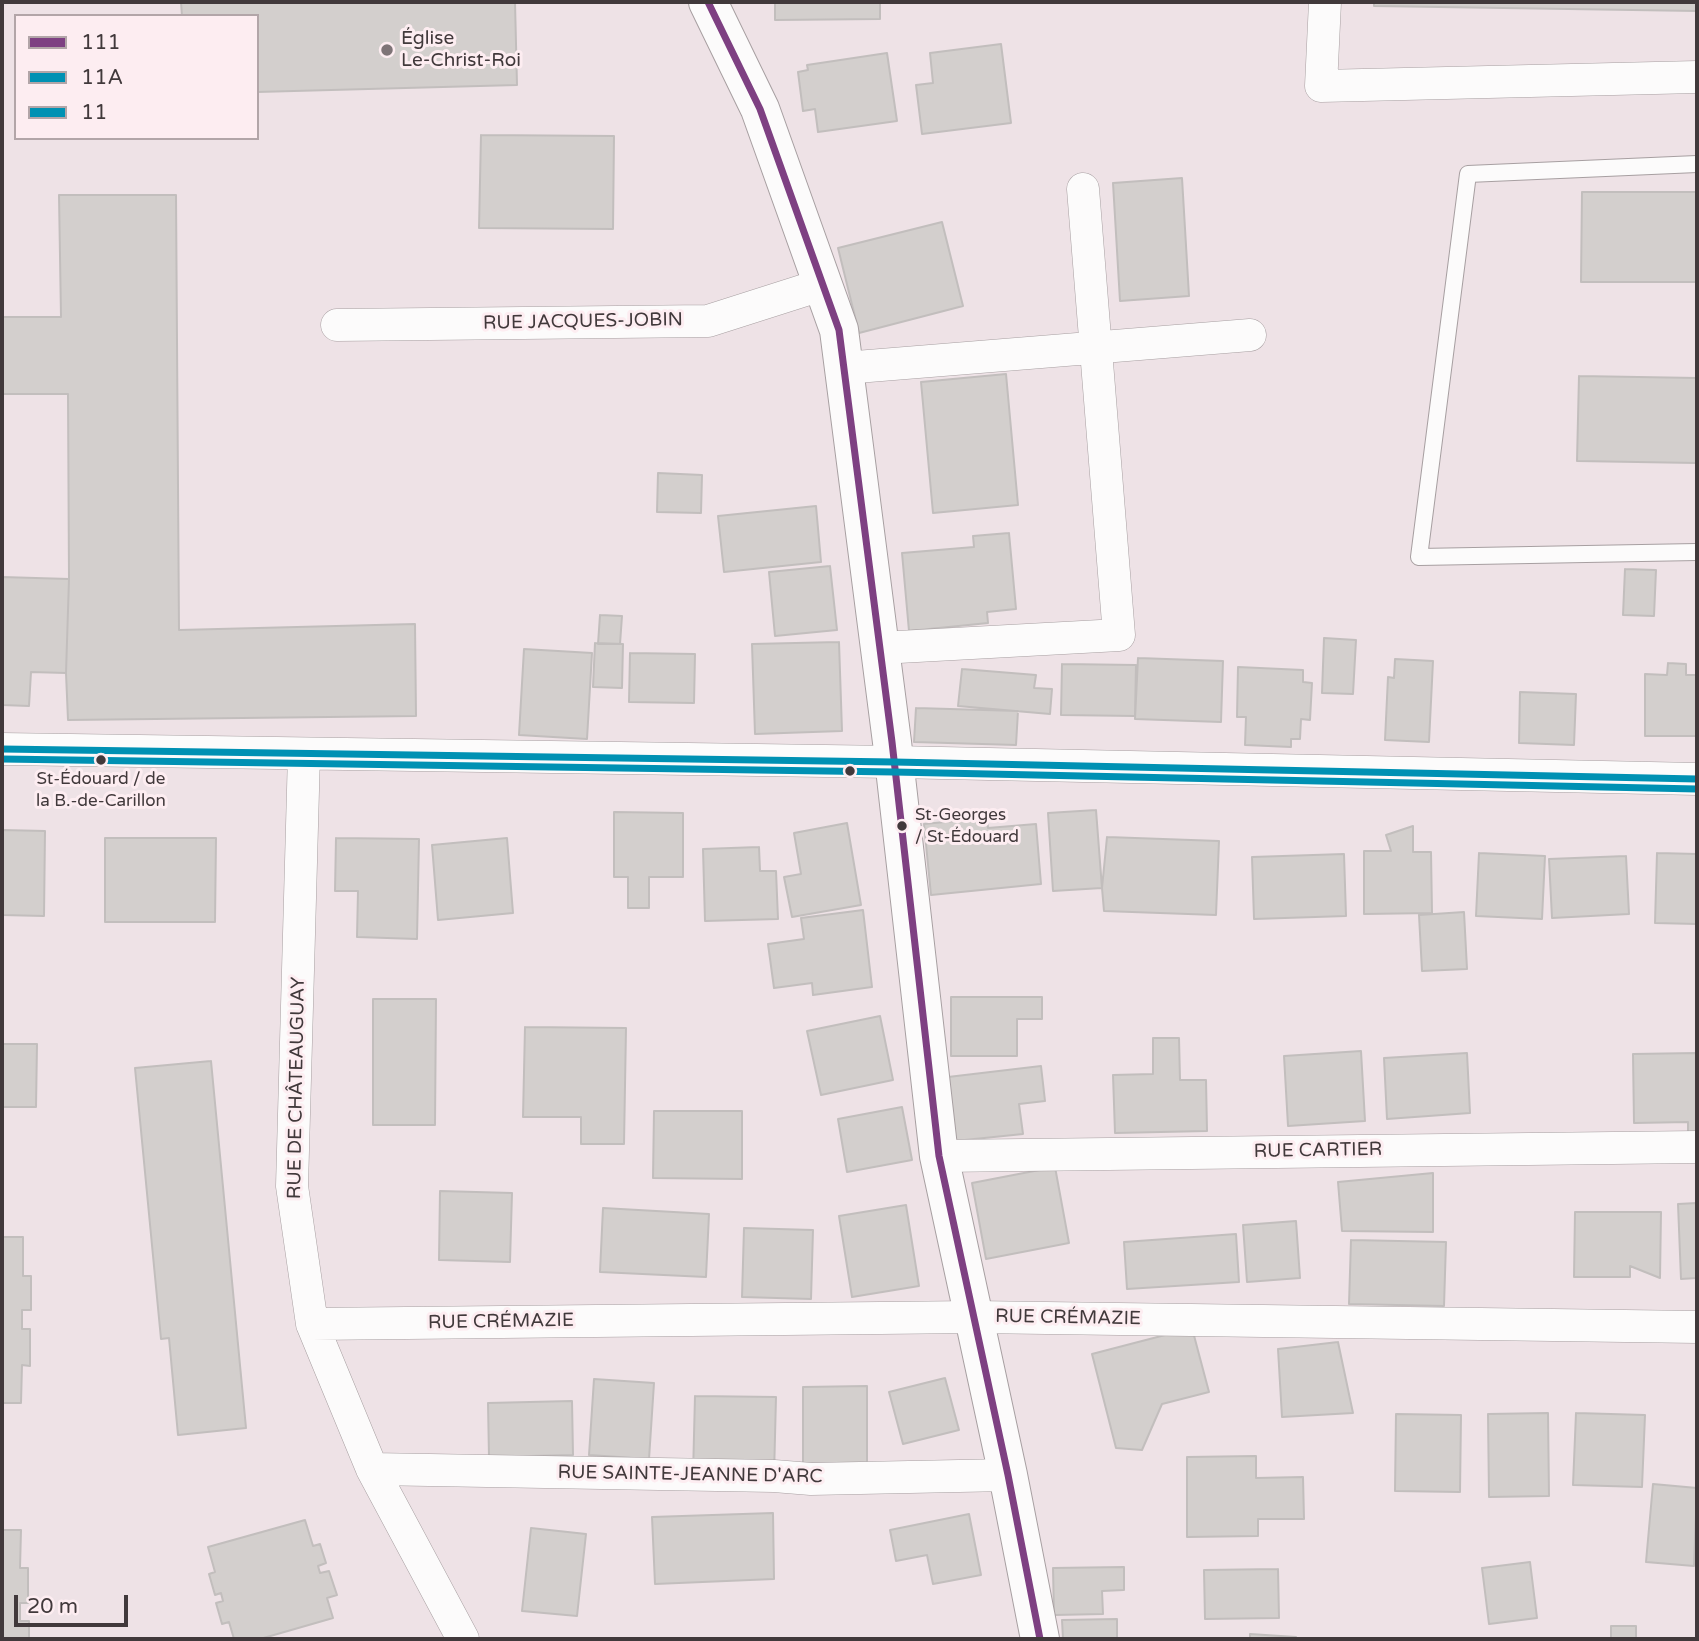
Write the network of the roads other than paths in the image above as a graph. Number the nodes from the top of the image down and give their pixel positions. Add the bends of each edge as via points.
1 (708, 2) edge
2 (1325, 2) edge
3 (1697, 77) edge
4 (1697, 164) edge
5 (1083, 189) dead end
6 (824, 284) junction
7 (337, 325) dead end
8 (1250, 335) dead end
9 (1096, 348) junction
10 (844, 368) junction
11 (1697, 552) edge
12 (880, 648) junction
13 (2, 749) edge
14 (304, 754) junction
15 (894, 762) junction
16 (1697, 779) edge
17 (1697, 1147) edge
18 (939, 1156) junction
19 (974, 1317) junction
20 (312, 1324) junction
21 (1697, 1327) edge
22 (372, 1469) junction
23 (1008, 1475) junction
24 (463, 1639) edge
25 (1040, 1639) edge

1 - 6 street via 760,109
2 - 3 street via 1321,86
4 - 11 lane via 1468,174 1419,557
5 - 9 street
6 - 7 street, RUE JACQUES-JOBIN via 708,321
6 - 10 street via 839,330
8 - 9 street
9 - 10 street
9 - 12 street via 1119,635
10 - 12 street
12 - 15 street
13 - 14 street
14 - 15 street
14 - 20 street, RUE DE CHÂTEAUGUAY via 292,1186
15 - 16 street
15 - 18 street
17 - 18 street, RUE CARTIER
18 - 19 street
19 - 20 street, RUE CRÉMAZIE
19 - 21 street, RUE CRÉMAZIE
19 - 23 street
20 - 22 street, RUE DE CHÂTEAUGUAY
22 - 23 street, RUE SAINTE-JEANNE D'ARC via 811,1479
22 - 24 street, RUE DE CHÂTEAUGUAY
23 - 25 street

